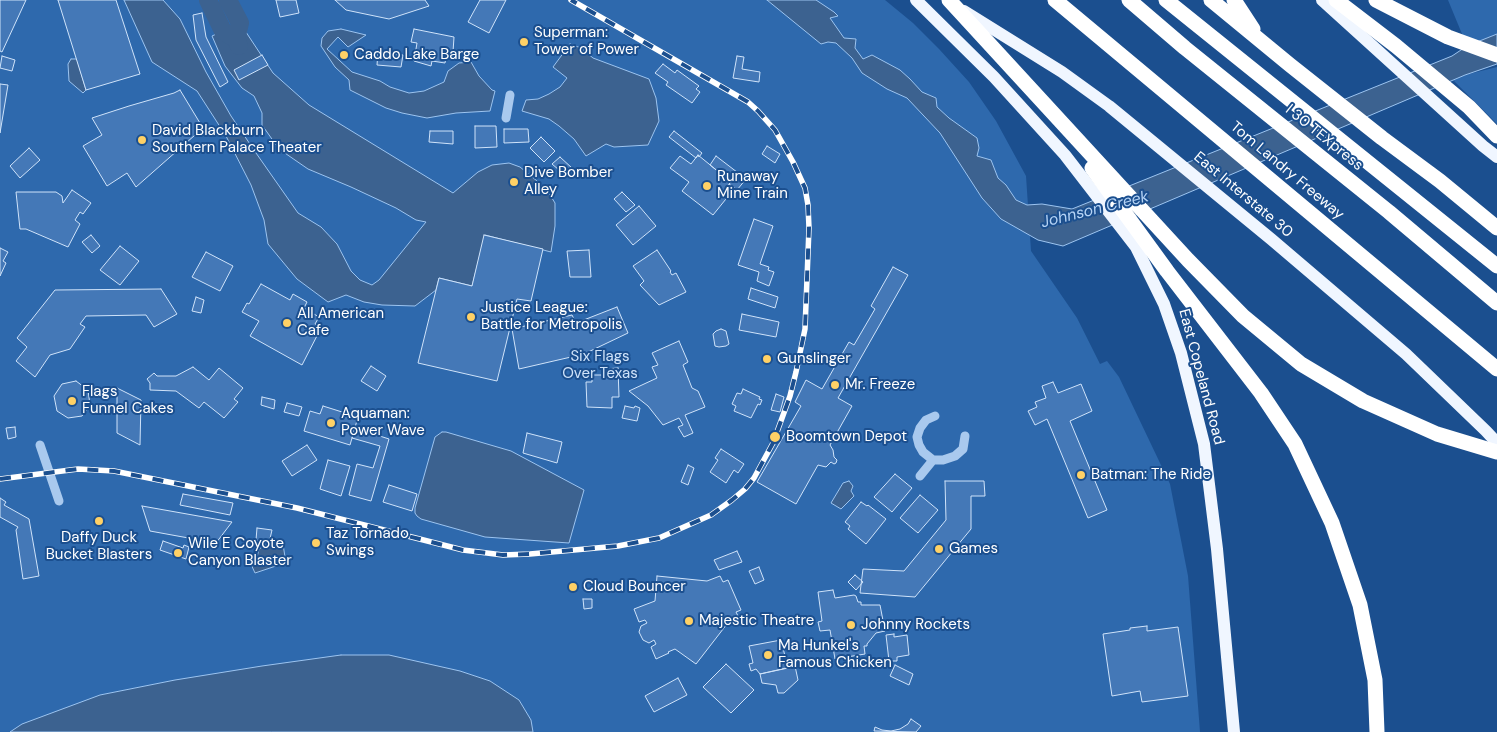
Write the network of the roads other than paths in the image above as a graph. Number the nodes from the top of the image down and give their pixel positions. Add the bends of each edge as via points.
1 (916, 0) edge
2 (948, 0) edge
3 (1055, 0) edge
4 (1129, 0) edge
5 (1166, 0) edge
6 (1211, 0) edge
7 (1234, 0) edge
8 (1322, 0) edge
9 (1336, 0) edge
10 (1376, 0) edge
11 (1261, 41) junction
12 (1497, 54) edge
13 (510, 95) dead end
14 (506, 118) dead end
15 (1060, 122) junction
16 (1497, 136) edge
17 (1497, 157) edge
18 (1497, 228) edge
19 (1497, 266) edge
20 (1497, 303) edge
21 (1497, 368) edge
22 (935, 416) dead end
23 (965, 436) dead end
24 (1497, 443) edge
25 (40, 446) dead end
26 (1497, 452) edge
27 (933, 460) junction
28 (920, 476) dead end
29 (59, 501) dead end
30 (1234, 732) edge
31 (1378, 732) edge

1 - 30 main road, East Copeland Road via 994,77 1065,155 1136,247 1164,304 1181,353 1204,444
2 - 15 highway
2 - 24 main road, East Interstate 30 via 1062,72 1109,106 1406,354
3 - 21 highway, Tom Landry Freeway
4 - 20 highway, I 30 TEXpress
5 - 19 highway, I 30 TEXpress
6 - 11 highway
7 - 11 highway
8 - 17 main road
9 - 16 highway via 1462,101
10 - 12 highway via 1448,37
11 - 18 highway
13 - 14 street
15 - 26 highway via 1243,316 1301,364 1363,401 1437,434
15 - 31 highway via 1127,218 1261,393 1295,444 1332,523 1360,604 1376,680
22 - 27 street via 926,420 917,437 919,445
23 - 27 street via 962,449 955,456
25 - 29 street
27 - 28 street

